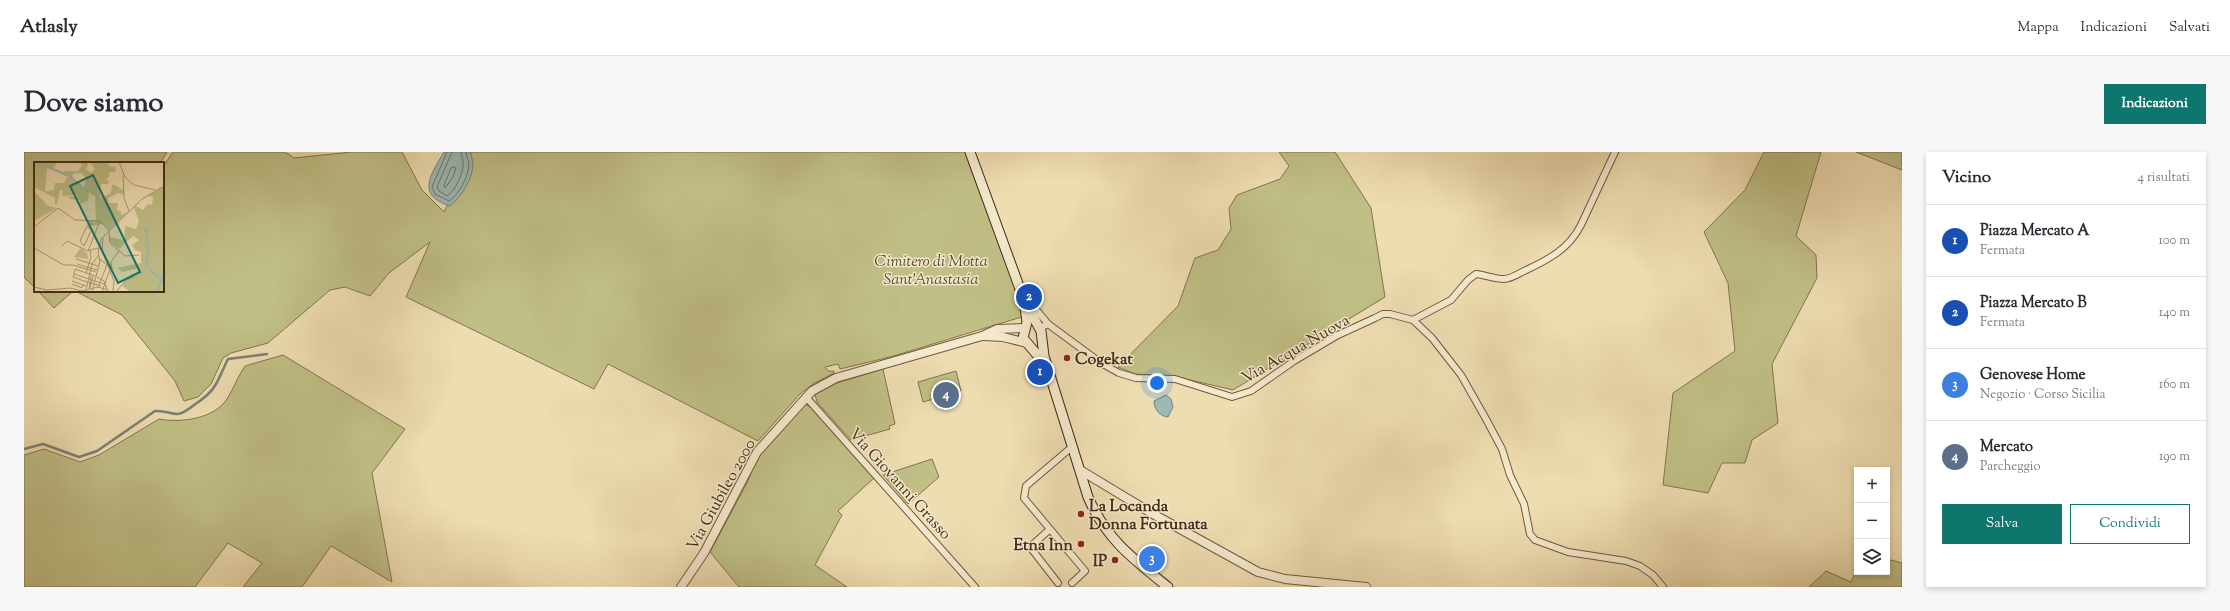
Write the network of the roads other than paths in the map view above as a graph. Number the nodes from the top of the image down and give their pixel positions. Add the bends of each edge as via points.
1 (970, 152) edge
2 (1615, 152) edge
3 (1019, 285) junction
4 (1024, 300) junction
5 (1413, 320) junction
6 (1042, 326) junction
7 (1026, 328) junction
8 (982, 336) junction
9 (1041, 340) junction
10 (1028, 344) junction
11 (1049, 371) junction
12 (806, 397) junction
13 (1073, 446) junction
14 (1080, 470) junction
15 (1049, 530) junction
16 (1058, 583) dead end
17 (1072, 583) dead end
18 (681, 587) edge
19 (975, 587) edge
20 (1168, 587) edge
21 (1366, 587) edge
22 (1663, 587) edge

1 - 3 main road
2 - 5 street via 1581,225 1564,248 1554,256 1512,277 1504,279 1476,274 1451,300
3 - 4 main road
3 - 6 street, Via Acqua Nuova
4 - 6 main road
4 - 7 main road
5 - 6 street, Via Acqua Nuova via 1390,314 1379,316 1338,335 1251,391 1232,396 1175,380 1136,378 1119,373
5 - 22 street, Via Acqua Nuova via 1432,338 1461,375 1486,420 1502,449 1510,475 1524,504 1530,534 1535,540 1568,552 1626,561 1640,566
6 - 7 main road via 1032,325
6 - 9 main road
7 - 8 street via 997,329
7 - 10 main road via 1023,335
8 - 10 street via 1004,337
8 - 12 street, Via Giubileo 2000 via 836,378
9 - 10 main road via 1037,344
9 - 11 main road
10 - 11 main road
11 - 13 main road
12 - 18 street, Via Giubileo 2000 via 757,452 704,553
12 - 19 street, Via Giovanni Grasso
13 - 14 main road
13 - 15 street via 1026,486 1024,498
14 - 20 main road via 1095,513 1111,537
14 - 21 street via 1258,572 1285,579
15 - 16 street via 1030,547
15 - 17 street via 1085,571

